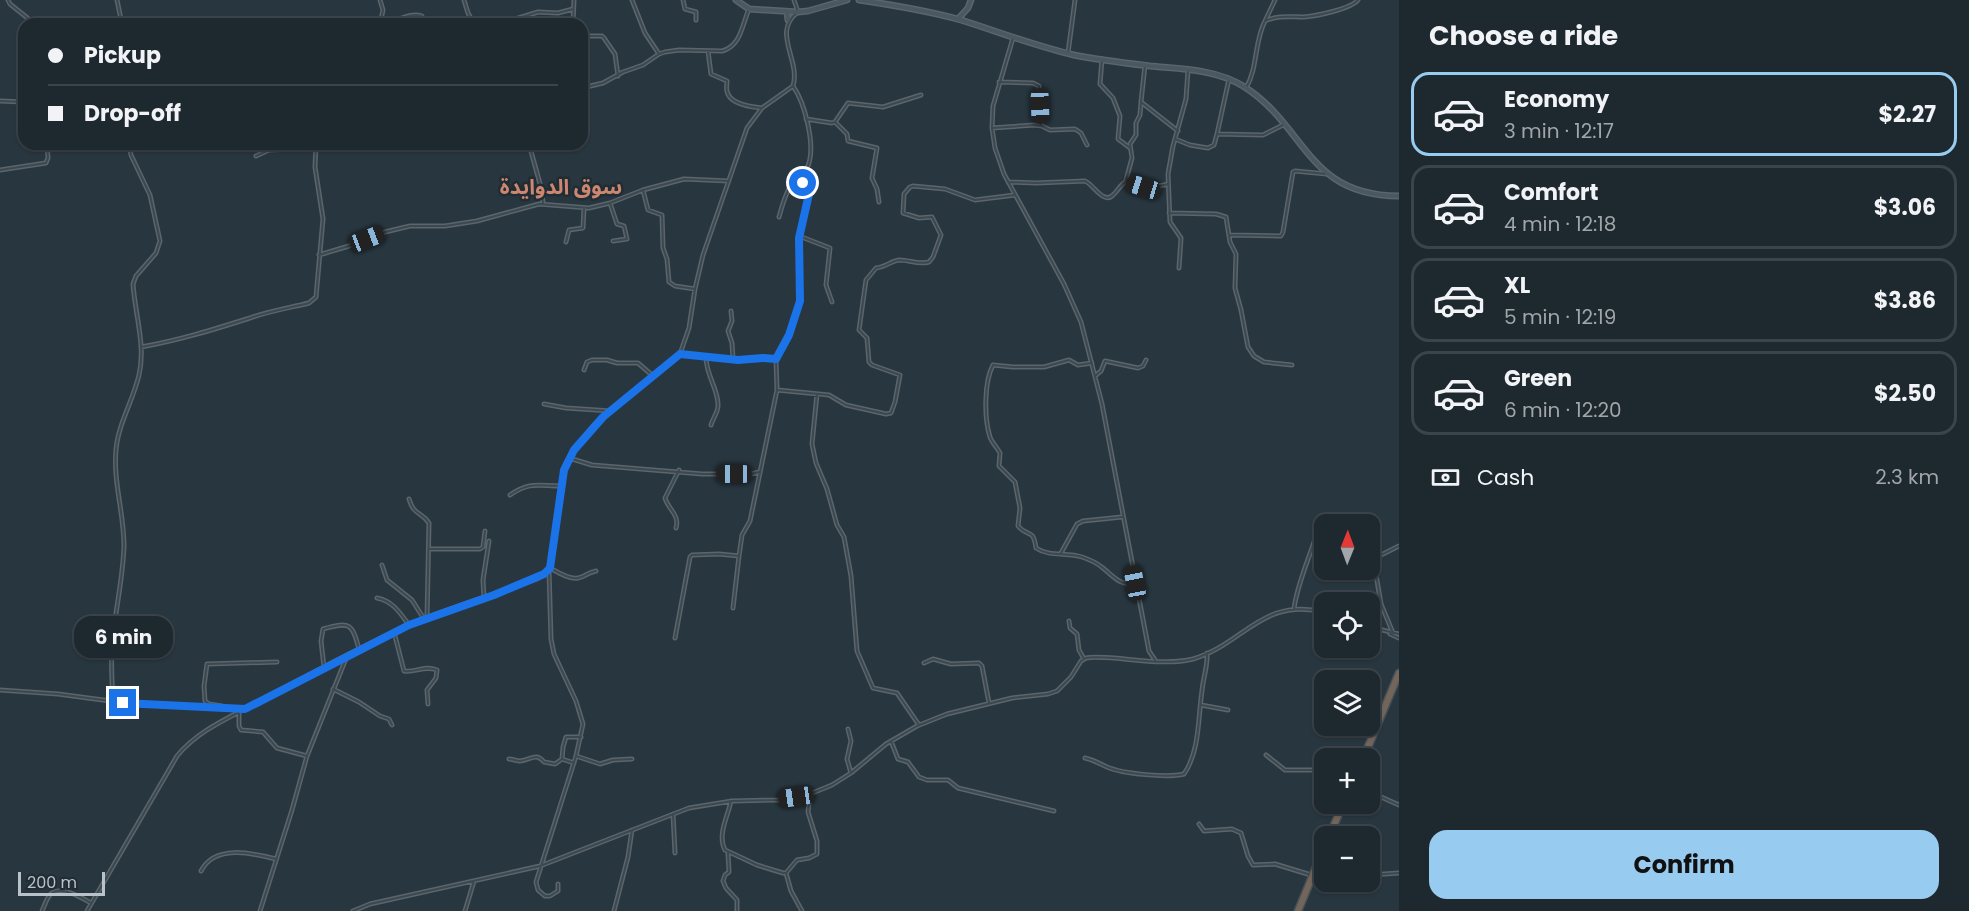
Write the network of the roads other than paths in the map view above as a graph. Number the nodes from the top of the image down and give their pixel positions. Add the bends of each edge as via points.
1 (8, 0) edge
2 (117, 0) edge
3 (380, 0) edge
4 (464, 0) edge
5 (574, 0) edge
6 (632, 0) edge
7 (683, 0) edge
8 (736, 0) edge
9 (794, 0) edge
10 (844, 0) edge
11 (859, 0) edge
12 (971, 0) edge
13 (1075, 0) edge
14 (1275, 0) edge
15 (1359, 0) edge
16 (968, 8) junction
17 (573, 9) junction
18 (749, 9) junction
19 (787, 12) junction
20 (798, 12) junction
21 (28, 18) edge
22 (121, 18) edge
23 (382, 18) edge
24 (398, 18) edge
25 (422, 18) edge
26 (471, 18) edge
27 (518, 18) edge
28 (573, 18) edge
29 (958, 19) junction
30 (696, 20) dead end
31 (788, 20) junction
32 (1265, 21) junction
33 (968, 22) junction
34 (588, 36) edge
35 (1013, 38) junction
36 (708, 51) junction
37 (1068, 53) junction
38 (659, 54) junction
39 (1102, 59) junction
40 (1145, 65) junction
41 (1188, 70) junction
42 (618, 76) junction
43 (1228, 79) junction
44 (999, 82) junction
45 (793, 86) junction
46 (588, 87) edge
47 (1246, 88) junction
48 (921, 95) dead end
49 (0, 101) edge
50 (18, 102) edge
51 (1141, 103) junction
52 (762, 108) junction
53 (806, 119) junction
54 (835, 122) junction
55 (1283, 124) junction
56 (1041, 126) junction
57 (992, 128) junction
58 (1178, 131) junction
59 (1217, 134) junction
60 (1175, 139) junction
61 (1087, 145) dead end
62 (1130, 148) junction
63 (47, 150) edge
64 (130, 150) edge
65 (269, 150) edge
66 (316, 150) edge
67 (530, 150) edge
68 (256, 156) dead end
69 (0, 170) edge
70 (1328, 174) junction
71 (801, 177) junction
72 (729, 181) junction
73 (1127, 181) junction
74 (1008, 182) junction
75 (1168, 184) junction
76 (644, 190) junction
77 (1015, 195) junction
78 (1399, 196) edge
79 (879, 202) dead end
80 (610, 203) junction
81 (543, 204) junction
82 (584, 208) junction
83 (1169, 213) junction
84 (778, 217) dead end
85 (1229, 235) junction
86 (800, 236) junction
87 (613, 241) dead end
88 (566, 242) dead end
89 (319, 255) junction
90 (1179, 268) dead end
91 (695, 289) junction
92 (832, 302) dead end
93 (731, 311) dead end
94 (141, 346) junction
95 (680, 354) junction
96 (706, 357) junction
97 (733, 359) junction
98 (776, 359) junction
99 (1146, 360) dead end
100 (1092, 363) junction
101 (1292, 365) dead end
102 (584, 370) dead end
103 (653, 376) junction
104 (1095, 376) junction
105 (777, 390) junction
106 (817, 394) junction
107 (544, 404) dead end
108 (611, 411) junction
109 (711, 424) dead end
110 (569, 458) junction
111 (679, 470) junction
112 (760, 472) junction
113 (561, 486) junction
114 (510, 495) dead end
115 (409, 499) dead end
116 (1122, 517) junction
117 (676, 528) dead end
118 (485, 531) dead end
119 (489, 541) dead end
120 (1314, 545) edge
121 (1399, 546) edge
122 (429, 549) junction
123 (1061, 553) junction
124 (739, 556) junction
125 (382, 565) dead end
126 (550, 569) junction
127 (596, 571) dead end
128 (1135, 583) junction
129 (377, 598) dead end
130 (484, 598) junction
131 (733, 608) dead end
132 (1294, 609) junction
133 (1314, 610) edge
134 (426, 618) junction
135 (1069, 621) dead end
136 (409, 625) junction
137 (1380, 630) edge
138 (1384, 631) junction
139 (394, 632) junction
140 (1393, 633) junction
141 (1399, 636) edge
142 (675, 638) dead end
143 (359, 650) junction
144 (1149, 651) junction
145 (1207, 653) junction
146 (347, 656) junction
147 (1084, 659) junction
148 (1144, 660) junction
149 (1155, 660) junction
150 (277, 662) dead end
151 (924, 663) dead end
152 (324, 668) junction
153 (1399, 674) edge
154 (333, 689) junction
155 (0, 690) edge
156 (113, 701) junction
157 (428, 704) dead end
158 (989, 704) junction
159 (1201, 705) junction
160 (222, 709) junction
161 (245, 709) junction
162 (1228, 710) dead end
163 (239, 712) junction
164 (392, 725) dead end
165 (919, 725) junction
166 (848, 729) dead end
167 (581, 737) junction
168 (891, 741) junction
169 (1368, 748) edge
170 (1266, 755) dead end
171 (307, 756) junction
172 (576, 756) junction
173 (1085, 758) dead end
174 (509, 759) dead end
175 (562, 759) junction
176 (632, 759) dead end
177 (574, 763) junction
178 (1314, 770) edge
179 (851, 772) junction
180 (810, 794) junction
181 (1380, 796) edge
182 (732, 801) junction
183 (1399, 805) edge
184 (1054, 811) dead end
185 (673, 814) junction
186 (1199, 824) dead end
187 (633, 830) junction
188 (675, 853) dead end
189 (728, 853) junction
190 (276, 859) junction
191 (540, 866) junction
192 (201, 871) dead end
193 (786, 873) junction
194 (1399, 873) edge
195 (1380, 874) edge
196 (1313, 875) joint
197 (474, 881) junction
198 (558, 884) dead end
199 (91, 903) junction
200 (42, 911) edge
201 (87, 911) edge
202 (260, 911) edge
203 (353, 911) edge
204 (465, 911) edge
205 (614, 911) edge
206 (736, 911) edge
207 (802, 911) edge
208 (1299, 911) edge

1 - 21 street
2 - 22 street
3 - 23 street
4 - 26 street
5 - 17 street
6 - 38 street via 645,33
7 - 30 street via 685,9 696,12
8 - 18 street
9 - 20 street
10 - 20 street
11 - 29 street
12 - 16 street
13 - 37 street
14 - 32 street
15 - 32 street via 1311,16
16 - 29 street
16 - 33 street
17 - 27 street
17 - 28 street
18 - 19 street
18 - 36 street via 733,47
19 - 20 street
19 - 31 street
20 - 31 street
24 - 25 street via 418,14
29 - 33 street
31 - 45 street
32 - 47 street via 1253,76
33 - 35 street
34 - 42 street via 604,38 614,52
35 - 37 street
35 - 44 street
36 - 38 street
36 - 52 street via 711,74 727,81 730,98
37 - 39 street
38 - 42 street
39 - 40 street
39 - 62 street via 1100,84 1113,98 1120,116 1118,139
40 - 41 street
40 - 51 street
41 - 43 street
41 - 58 street
42 - 46 street
43 - 47 street
43 - 59 street
44 - 56 street via 1039,86
44 - 57 street
45 - 52 street
45 - 53 street
47 - 55 street
48 - 54 street via 883,107 848,103
49 - 50 street
51 - 58 street
51 - 62 street
52 - 72 street via 747,128
53 - 54 street
53 - 71 street via 812,141 808,167
54 - 79 street via 847,134 848,141 877,148 872,178
55 - 59 street via 1263,135
55 - 70 street
56 - 57 street
56 - 61 street via 1051,130 1076,129
57 - 74 street
58 - 60 street
59 - 60 street via 1210,148
60 - 75 street
62 - 73 street
63 - 69 street via 46,163
64 - 94 street via 150,195 160,241 156,253 133,282
65 - 68 street
66 - 89 street via 316,183 322,214
67 - 81 street
70 - 78 street via 1364,193
70 - 85 street via 1293,172 1281,236
71 - 84 street via 793,182
71 - 86 street via 809,194
72 - 76 street via 684,179
72 - 91 street
73 - 74 street via 1108,198 1085,182
73 - 75 street via 1147,188
74 - 77 street
75 - 83 street
76 - 80 street
76 - 91 street via 648,210 662,215 669,282
77 - 100 street via 1064,284
77 - 106 street via 975,200 945,189 913,186 906,190 903,213 934,218 940,241 929,262 897,260 872,271 866,280 858,327 859,333 867,338 869,362 900,375 892,412 846,405 829,395
80 - 82 street
80 - 87 street via 616,224 624,226 627,239
81 - 82 street
81 - 89 street via 477,221 410,226
82 - 88 street via 583,228 569,230
83 - 85 street via 1224,215
83 - 90 street via 1172,228 1181,238
85 - 101 street via 1236,254 1235,288 1250,351 1264,362
86 - 92 street via 831,250 826,285
86 - 98 street via 800,301
89 - 94 street via 316,297 309,303 174,341
91 - 95 street
93 - 97 street via 728,332
94 - 156 street via 139,375 116,452 124,548 112,649
95 - 96 street
95 - 103 street
96 - 97 street
96 - 109 street via 718,405
97 - 98 street
98 - 105 street
99 - 104 street via 1138,368 1105,361
100 - 104 street
100 - 123 street via 1078,365 1069,360 1044,367 993,365 986,393 990,439 1000,453 999,466 1015,482 1020,508 1018,526 1035,538 1039,550
102 - 103 street via 587,362 607,360 638,363
103 - 108 street
104 - 116 street
105 - 106 street
105 - 112 street
106 - 165 street via 812,444 844,537 857,651 873,688 897,693
107 - 108 street
108 - 110 street
110 - 111 street via 592,465
110 - 113 street
111 - 112 street via 716,474
111 - 117 street via 665,498 675,513
112 - 124 street
113 - 114 street via 529,485
113 - 126 street
115 - 122 street via 413,510 429,523
116 - 123 street via 1077,524
116 - 128 street
118 - 122 street via 480,549
119 - 130 street
120 - 132 street
121 - 140 street via 1374,562 1381,604
122 - 134 street
123 - 128 street via 1096,563 1121,583
124 - 131 street
124 - 142 street via 690,557
125 - 134 street via 387,580 412,600
126 - 127 street via 574,578
126 - 130 street via 537,579
126 - 167 street via 552,647 580,711
128 - 144 street
129 - 136 street via 388,601
130 - 134 street
132 - 133 street
132 - 145 street via 1259,620
134 - 136 street
135 - 147 street
136 - 139 street
137 - 138 street
138 - 140 street
138 - 141 street
139 - 143 street
139 - 157 street via 404,671 437,670 428,688
140 - 141 street
143 - 146 street
143 - 152 street via 352,628 342,625 323,629
144 - 148 street
144 - 149 street
145 - 149 street via 1180,661
145 - 159 street
146 - 152 street
146 - 154 street
147 - 148 street
147 - 158 street via 1058,691
148 - 149 street
150 - 160 street via 207,664 205,701
151 - 158 street via 933,659 951,664 979,663
152 - 161 street
153 - 169 highway
154 - 164 street via 389,719
154 - 171 street
155 - 156 street
156 - 160 street
158 - 165 street
159 - 162 street
159 - 173 street via 1193,755 1184,774 1136,773
160 - 161 street
161 - 163 street
163 - 171 street via 242,730 262,732 277,748
163 - 199 street via 188,743 177,756
165 - 168 street
166 - 179 street via 851,741 847,759
167 - 172 street
167 - 175 street via 566,736
168 - 179 street
168 - 184 street via 898,759 908,762 923,779 948,780 958,788
170 - 178 street via 1285,770
171 - 190 street
172 - 176 street via 600,764
172 - 177 street
174 - 175 street via 519,761 536,756 555,764
175 - 177 street
177 - 191 street
179 - 180 street
180 - 182 street via 779,800
180 - 193 street via 807,812 818,851 815,857 793,862
181 - 183 street
182 - 185 street
182 - 189 street via 723,830 722,843
185 - 187 street
185 - 188 street
186 - 196 street via 1204,831 1232,829 1241,833 1253,865 1275,864
187 - 191 street
187 - 205 street
189 - 193 street
189 - 206 street via 730,869 723,881 737,900
190 - 192 street via 234,852 222,854
190 - 202 street
191 - 197 street
191 - 198 street via 536,882 541,894 550,896 558,891
193 - 207 street
194 - 195 street
196 - 208 highway
197 - 203 street
197 - 204 street
199 - 200 street via 56,891
199 - 201 street

